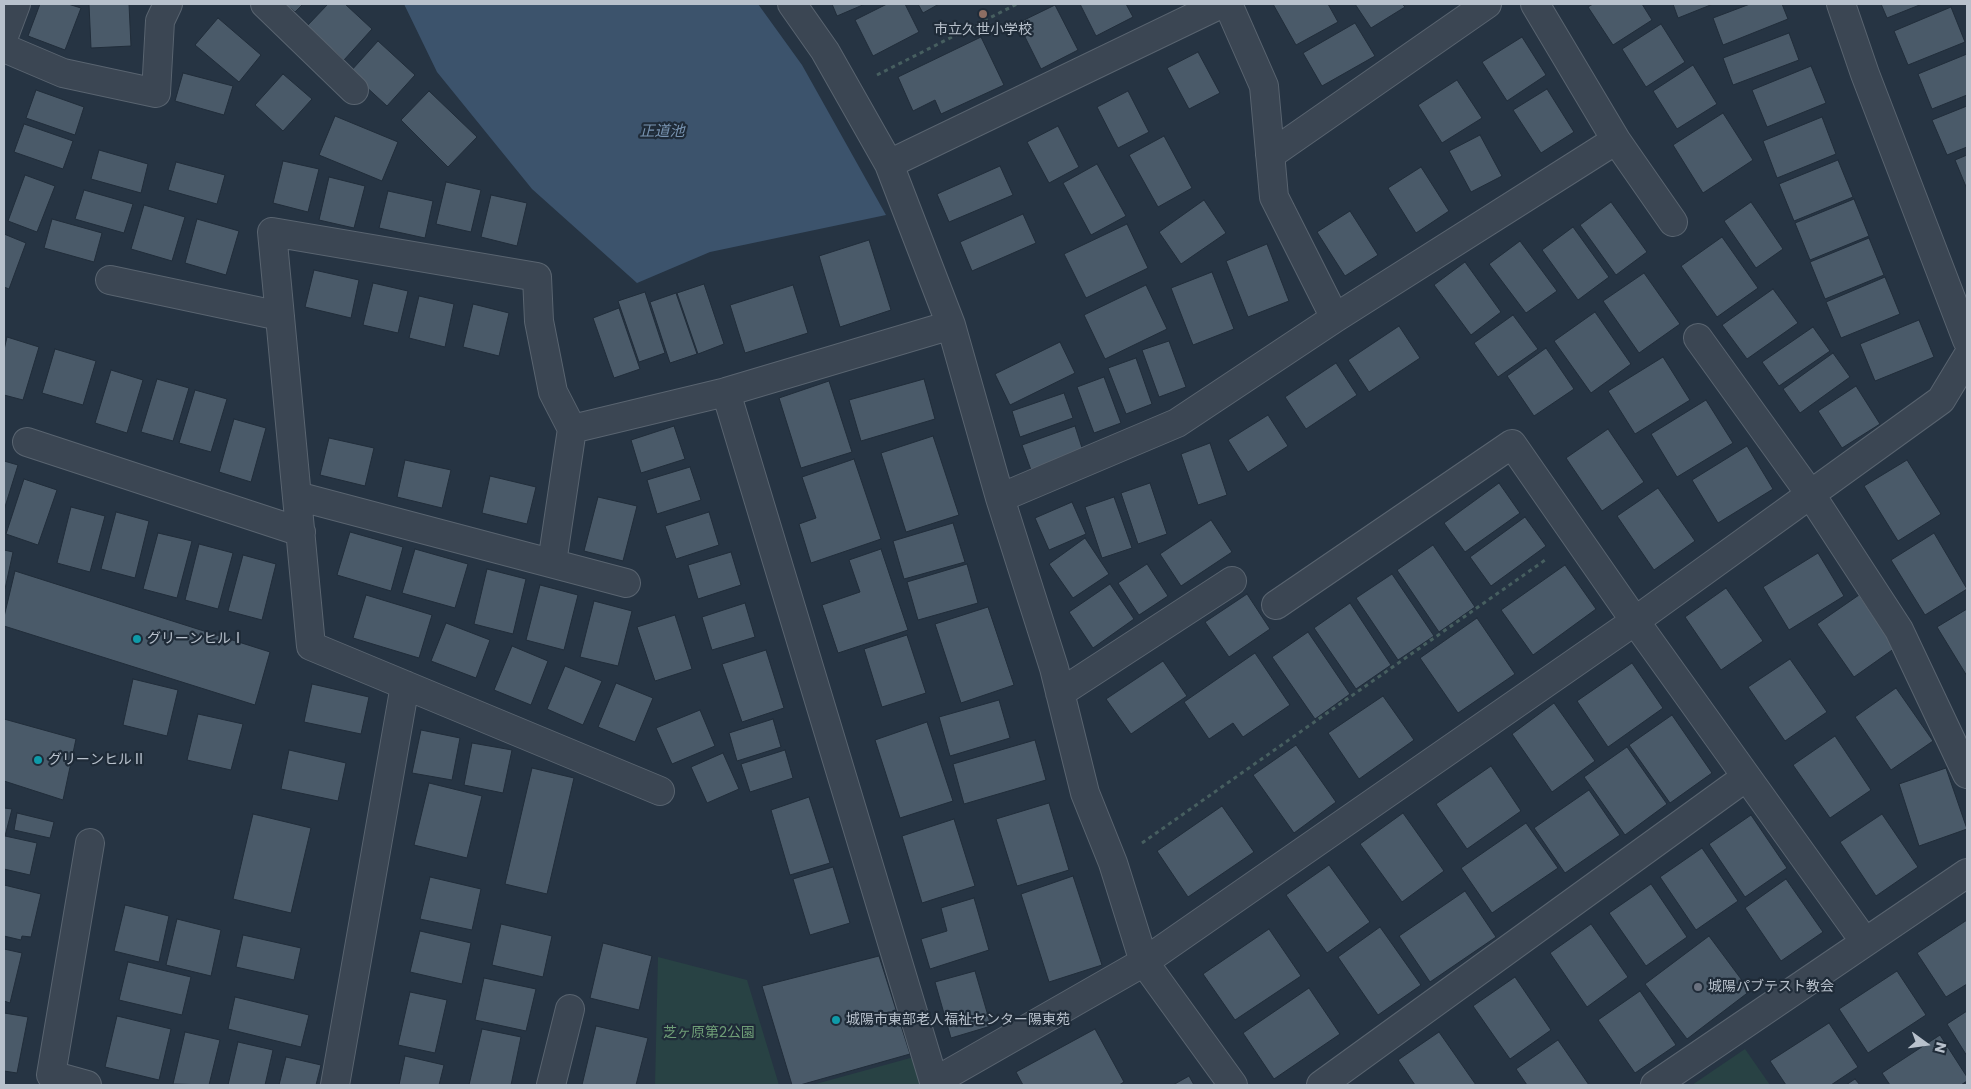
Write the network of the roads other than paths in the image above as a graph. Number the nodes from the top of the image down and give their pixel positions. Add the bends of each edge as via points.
1 (16, 4) edge
2 (168, 4) edge
3 (265, 4) edge
4 (792, 4) edge
5 (1221, 4) edge
6 (1228, 4) edge
7 (1488, 4) edge
8 (1535, 4) edge
9 (1841, 4) edge
10 (4, 36) edge
11 (4, 48) edge
12 (354, 90) dead end
13 (1616, 140) junction
14 (1270, 154) junction
15 (889, 164) junction
16 (1673, 222) dead end
17 (110, 280) dead end
18 (280, 316) junction
19 (1335, 318) junction
20 (951, 325) junction
21 (1698, 338) dead end
22 (1967, 340) edge
23 (1967, 356) edge
24 (726, 392) junction
25 (572, 429) junction
26 (27, 442) dead end
27 (1811, 495) junction
28 (297, 496) junction
29 (1000, 498) junction
30 (301, 532) junction
31 (552, 563) junction
32 (1232, 581) dead end
33 (626, 583) dead end
34 (1276, 605) dead end
35 (1635, 621) junction
36 (405, 685) junction
37 (1060, 693) junction
38 (1967, 774) edge
39 (1746, 777) junction
40 (660, 792) dead end
41 (90, 842) dead end
42 (1967, 873) edge
43 (1865, 942) junction
44 (1144, 962) junction
45 (570, 1009) dead end
46 (935, 1083) edge
47 (87, 1085) edge
48 (335, 1085) edge
49 (551, 1085) edge
50 (1233, 1085) edge
51 (1322, 1085) edge
52 (1654, 1085) edge

1 - 10 street
2 - 11 street via 160,21 156,93 63,73
3 - 12 street
4 - 15 street via 825,51
5 - 15 street
6 - 14 street via 1264,86
7 - 14 street
8 - 13 street
9 - 22 street via 1864,74
13 - 16 street
13 - 19 street
14 - 19 street via 1274,197
15 - 20 street
17 - 18 street
18 - 25 street via 272,232 537,277 539,321 553,392
18 - 28 street
19 - 29 street via 1177,423
20 - 24 street
20 - 29 street
21 - 27 street
23 - 27 street via 1941,400
24 - 25 street
24 - 46 street
25 - 31 street
26 - 30 street
27 - 35 street
27 - 38 street via 1899,630
28 - 30 street
28 - 31 street
29 - 37 street
30 - 36 street via 312,646
31 - 33 street
32 - 37 street
34 - 35 street via 1512,444
35 - 39 street
35 - 44 street
36 - 40 street
36 - 48 street
37 - 44 street via 1085,792 1113,864
39 - 43 street
39 - 51 street
41 - 47 street via 51,1075
42 - 43 street
43 - 52 street
44 - 46 street
44 - 50 street
45 - 49 street

